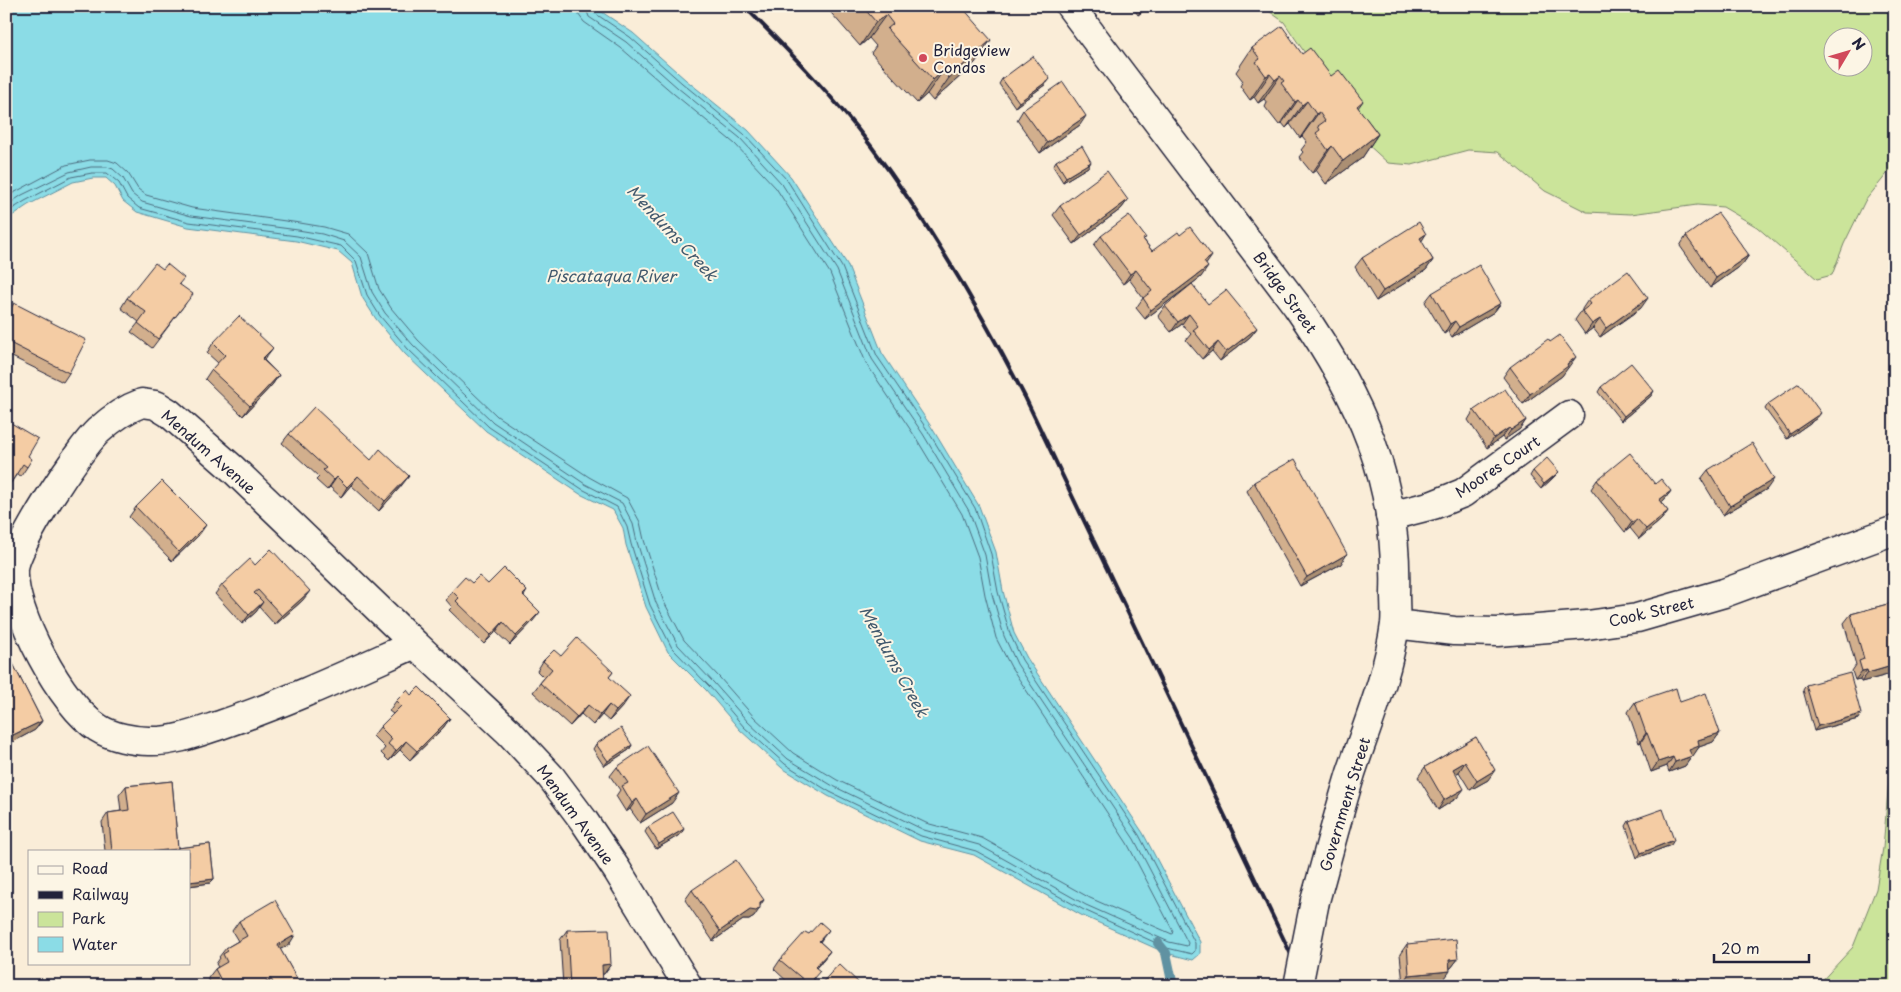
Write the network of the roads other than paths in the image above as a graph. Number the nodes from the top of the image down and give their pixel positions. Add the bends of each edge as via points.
1 (1070, 6) edge
2 (1569, 415) dead end
3 (1390, 516) junction
4 (1895, 530) edge
5 (1395, 624) junction
6 (414, 644) junction
7 (688, 986) edge
8 (1298, 986) edge

1 - 3 street, Bridge Street via 1324,345 1350,390 1369,433
2 - 3 street, Moores Court via 1463,493 1434,505
3 - 5 street, Bridge Street via 1395,557
4 - 5 street, Cook Street via 1724,593 1637,618 1498,632
5 - 8 street, Government Street, bridge via 1383,679 1315,901
6 - 6 street, Mendum Avenue via 233,470 156,405 142,403 130,407 87,442 33,525 14,567 14,586 30,635 70,701 99,729 129,738 165,741 187,736 241,718
6 - 7 street, Mendum Avenue via 509,732 552,777 617,870

